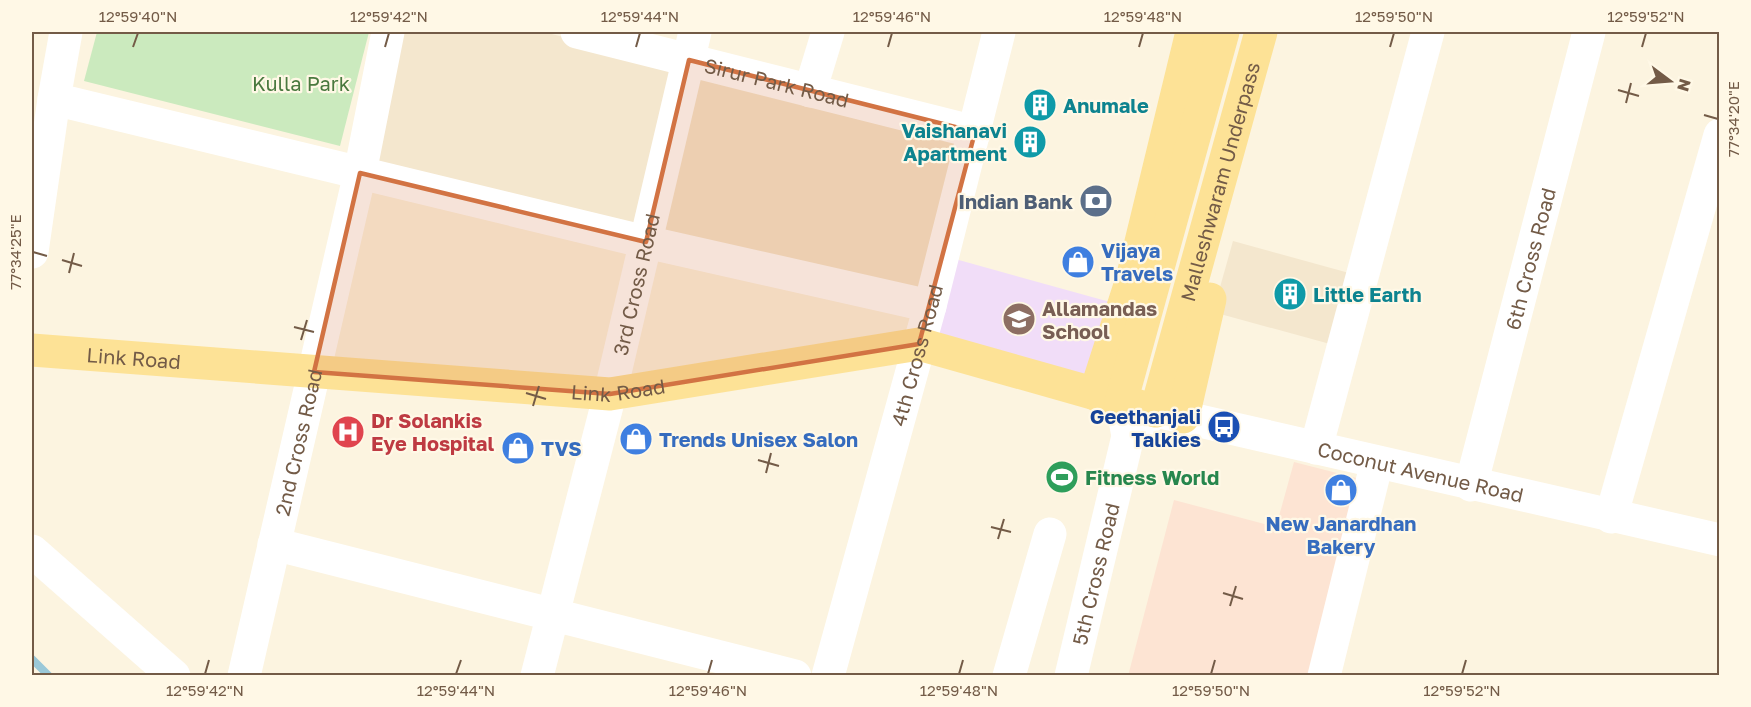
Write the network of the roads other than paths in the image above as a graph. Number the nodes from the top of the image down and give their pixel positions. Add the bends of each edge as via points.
1 (66, 32) edge
2 (388, 32) edge
3 (577, 32) edge
4 (828, 32) edge
5 (999, 32) edge
6 (1192, 32) edge
7 (1223, 32) edge
8 (1261, 32) edge
9 (1283, 32) edge
10 (1428, 32) edge
11 (1589, 32) edge
12 (692, 46) edge
13 (810, 91) junction
14 (54, 99) junction
15 (975, 132) junction
16 (1719, 135) edge
17 (360, 173) junction
18 (646, 242) junction
19 (32, 252) edge
20 (930, 306) junction
21 (919, 344) junction
22 (32, 350) edge
23 (314, 372) junction
24 (610, 394) junction
25 (1108, 398) junction
26 (1169, 414) junction
27 (1128, 436) junction
28 (1316, 448) junction
29 (1377, 462) junction
30 (1471, 484) junction
31 (1611, 517) junction
32 (1050, 534) dead end
33 (1719, 540) edge
34 (274, 544) junction
35 (32, 551) edge
36 (553, 614) junction
37 (174, 675) edge
38 (244, 675) edge
39 (537, 675) edge
40 (795, 675) edge
41 (828, 675) edge
42 (1009, 675) edge
43 (1071, 675) edge
44 (1324, 675) edge

1 - 14 street
2 - 17 street, 2nd Cross Road
3 - 12 street, Sirur Park Road
4 - 13 street
5 - 15 street, 4th Cross Road
6 - 25 main road via 1131,279
7 - 25 main road, Malleshwaram Underpass
8 - 26 main road, Malleshwaram Underpass via 1179,332
9 - 26 main road via 1211,292
10 - 28 street
11 - 30 street, 6th Cross Road
12 - 13 street, Sirur Park Road
12 - 18 street, 3rd Cross Road
13 - 15 street, Sirur Park Road
14 - 17 street
14 - 19 street
15 - 20 street, 4th Cross Road
16 - 31 street
17 - 18 street
17 - 23 street, 2nd Cross Road
18 - 20 street
18 - 24 street, 3rd Cross Road
20 - 21 street, 4th Cross Road
21 - 24 main road, Link Road
21 - 25 main road, Link Road
21 - 41 street, 4th Cross Road
22 - 23 main road, Link Road
23 - 24 main road, Link Road
23 - 34 street, 2nd Cross Road
24 - 36 street, 3rd Cross Road
25 - 26 main road, Coconut Avenue Road
25 - 27 street, 5th Cross Road
26 - 27 street
26 - 28 street, Coconut Avenue Road
27 - 43 street, 5th Cross Road
28 - 29 street, Coconut Avenue Road
29 - 30 street, Coconut Avenue Road
29 - 44 street
30 - 31 street, Coconut Avenue Road
31 - 33 street, Coconut Avenue Road
32 - 42 street
34 - 36 street
34 - 38 street, 2nd Cross Road
35 - 37 street
36 - 39 street, 3rd Cross Road
36 - 40 street

